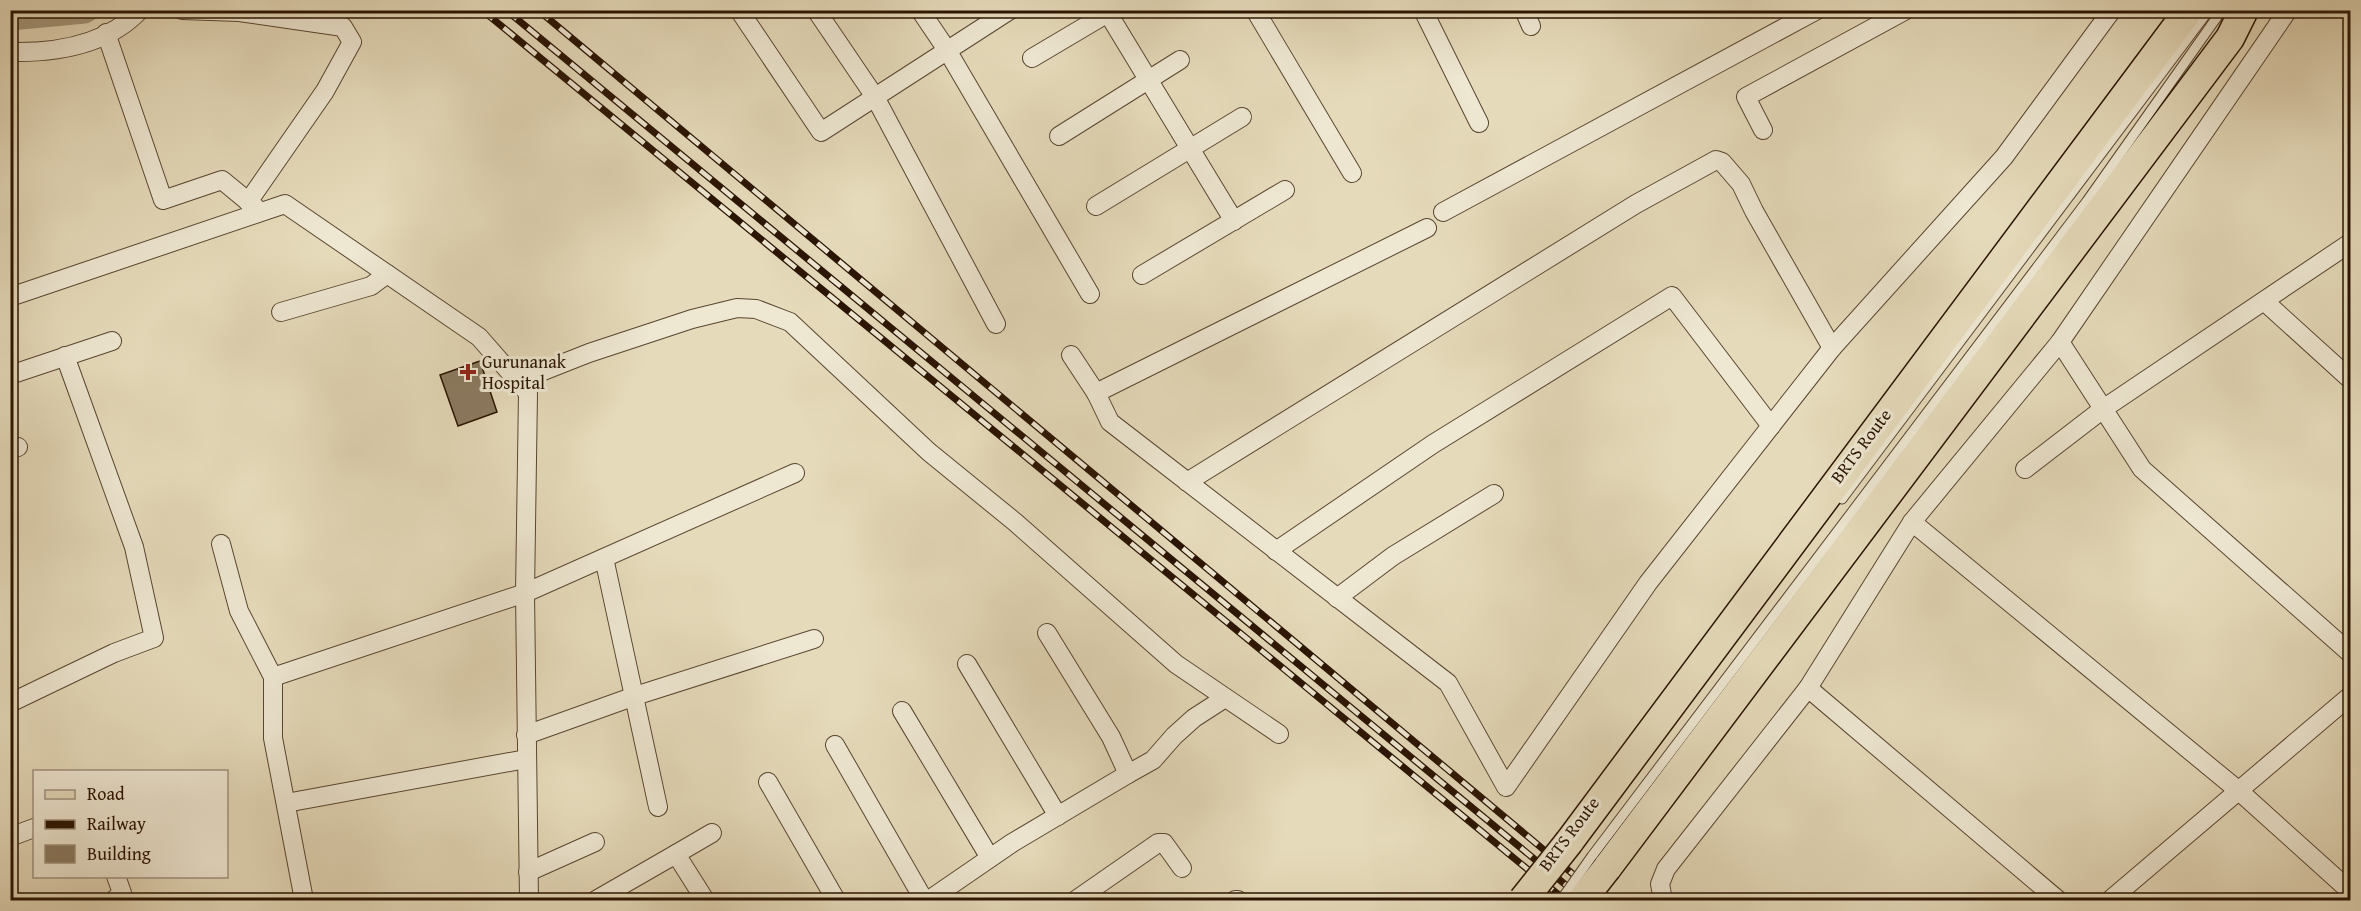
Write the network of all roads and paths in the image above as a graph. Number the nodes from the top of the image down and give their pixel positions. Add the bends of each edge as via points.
1 (140, 10) edge
2 (182, 10) edge
3 (739, 10) edge
4 (816, 10) edge
5 (920, 10) edge
6 (1010, 10) edge
7 (1255, 10) edge
8 (1423, 10) edge
9 (1906, 10) edge
10 (2112, 10) edge
11 (2189, 10) edge
12 (2209, 10) edge
13 (2222, 10) edge
14 (2244, 10) edge
15 (2288, 10) edge
16 (1109, 11) edge
17 (1807, 13) edge
18 (106, 33) junction
19 (947, 50) junction
20 (10, 52) edge
21 (1032, 58) dead end
22 (1180, 60) dead end
23 (1150, 80) junction
24 (875, 97) junction
25 (1242, 117) dead end
26 (1479, 123) dead end
27 (1763, 130) dead end
28 (1059, 136) dead end
29 (1191, 147) junction
30 (1352, 173) dead end
31 (1285, 190) dead end
32 (1096, 206) dead end
33 (255, 207) junction
34 (1443, 212) dead end
35 (1234, 221) junction
36 (1427, 228) dead end
37 (2350, 243) edge
38 (387, 274) junction
39 (1142, 275) dead end
40 (1090, 294) dead end
41 (10, 297) edge
42 (2264, 301) junction
43 (281, 312) dead end
44 (996, 324) dead end
45 (112, 340) dead end
46 (2060, 342) junction
47 (1832, 348) junction
48 (1071, 355) dead end
49 (65, 356) junction
50 (10, 375) edge
51 (2350, 379) edge
52 (518, 381) junction
53 (1096, 393) junction
54 (2103, 409) junction
55 (1771, 426) junction
56 (2025, 469) dead end
57 (795, 473) dead end
58 (1187, 482) junction
59 (1494, 494) dead end
60 (1837, 506) dead end
61 (1912, 522) junction
62 (221, 544) dead end
63 (1276, 551) junction
64 (604, 558) junction
65 (525, 592) junction
66 (1337, 598) junction
67 (1047, 633) dead end
68 (814, 639) dead end
69 (2350, 653) edge
70 (967, 664) dead end
71 (273, 677) junction
72 (1808, 688) junction
73 (635, 696) junction
74 (2350, 696) edge
75 (1225, 698) junction
76 (10, 703) edge
77 (902, 711) dead end
78 (1279, 734) dead end
79 (526, 735) junction
80 (835, 745) dead end
81 (526, 759) junction
82 (1128, 774) junction
83 (768, 782) dead end
84 (2239, 791) junction
85 (286, 803) junction
86 (658, 807) dead end
87 (1058, 816) junction
88 (33, 828) edge
89 (712, 833) dead end
90 (10, 837) edge
91 (596, 842) dead end
92 (676, 854) junction
93 (1589, 855) junction
94 (990, 858) junction
95 (1182, 868) dead end
96 (528, 872) junction
97 (117, 878) edge
98 (2350, 891) edge
99 (114, 900) edge
100 (304, 900) edge
101 (529, 900) edge
102 (596, 900) edge
103 (705, 900) edge
104 (836, 900) edge
105 (924, 900) edge
106 (929, 900) edge
107 (1076, 900) edge
108 (1523, 900) edge
109 (1561, 900) edge
110 (1582, 900) edge
111 (1663, 900) edge
112 (2058, 900) edge
113 (2110, 900) edge

1 - 18 street
2 - 33 street via 240,12 343,27 352,42
3 - 24 street via 821,132
4 - 24 street
5 - 19 street
6 - 19 street
7 - 30 street
8 - 26 street
9 - 27 street via 1746,97
10 - 47 street via 2004,157
11 - 93 main road
12 - 60 lane, BRTS Route
13 - 93 lane, BRTS Route via 2087,201
14 - 93 main road via 2230,38
15 - 46 street
16 - 21 street
16 - 23 street
17 - 34 street
18 - 20 street via 88,43 41,52
18 - 33 street via 163,201 222,180
19 - 24 street
19 - 40 street
22 - 23 street
23 - 28 street
23 - 29 street
24 - 44 street
25 - 29 street
29 - 32 street
29 - 35 street
31 - 35 street
33 - 38 street via 285,204
33 - 41 street
35 - 39 street
36 - 53 street
37 - 42 street
38 - 43 street via 371,286
38 - 52 street via 479,337
42 - 51 street
42 - 54 street
45 - 49 street
46 - 54 street
46 - 61 street
47 - 55 street
47 - 58 street via 1754,212 1742,183 1716,160 1636,204
48 - 53 street
49 - 50 street
49 - 76 street via 134,547 154,638
52 - 65 street via 528,393
52 - 75 street via 589,353 737,308 756,309 790,322 929,452 1176,664
53 - 58 street via 1110,422
54 - 56 street
54 - 69 street via 2142,469
55 - 63 street via 1672,296 1433,444
55 - 66 street via 1648,583 1506,787 1448,684
57 - 64 street
58 - 63 street
59 - 66 street via 1393,556
61 - 72 street
61 - 84 street
62 - 71 street via 239,611
63 - 66 street
64 - 65 street
64 - 73 street
65 - 71 street
65 - 79 street
67 - 82 street via 1111,737
68 - 73 street
70 - 87 street
71 - 85 street via 273,738
72 - 111 street via 1666,869 1660,884
72 - 112 street
73 - 79 street
73 - 86 street
74 - 84 street
75 - 78 street
75 - 82 street via 1194,718 1153,760
77 - 94 street
79 - 81 street
80 - 105 street
81 - 85 street
81 - 96 street
82 - 87 street
83 - 104 street
84 - 98 street
84 - 113 street
85 - 100 street
87 - 94 street
88 - 90 street
89 - 92 street
91 - 96 street
92 - 102 street
92 - 103 street
93 - 108 main road, bridge
93 - 109 lane, BRTS Route, bridge
93 - 110 main road, bridge
94 - 106 street
95 - 107 street via 1164,843 1158,843
96 - 101 street
97 - 99 street via 122,893

